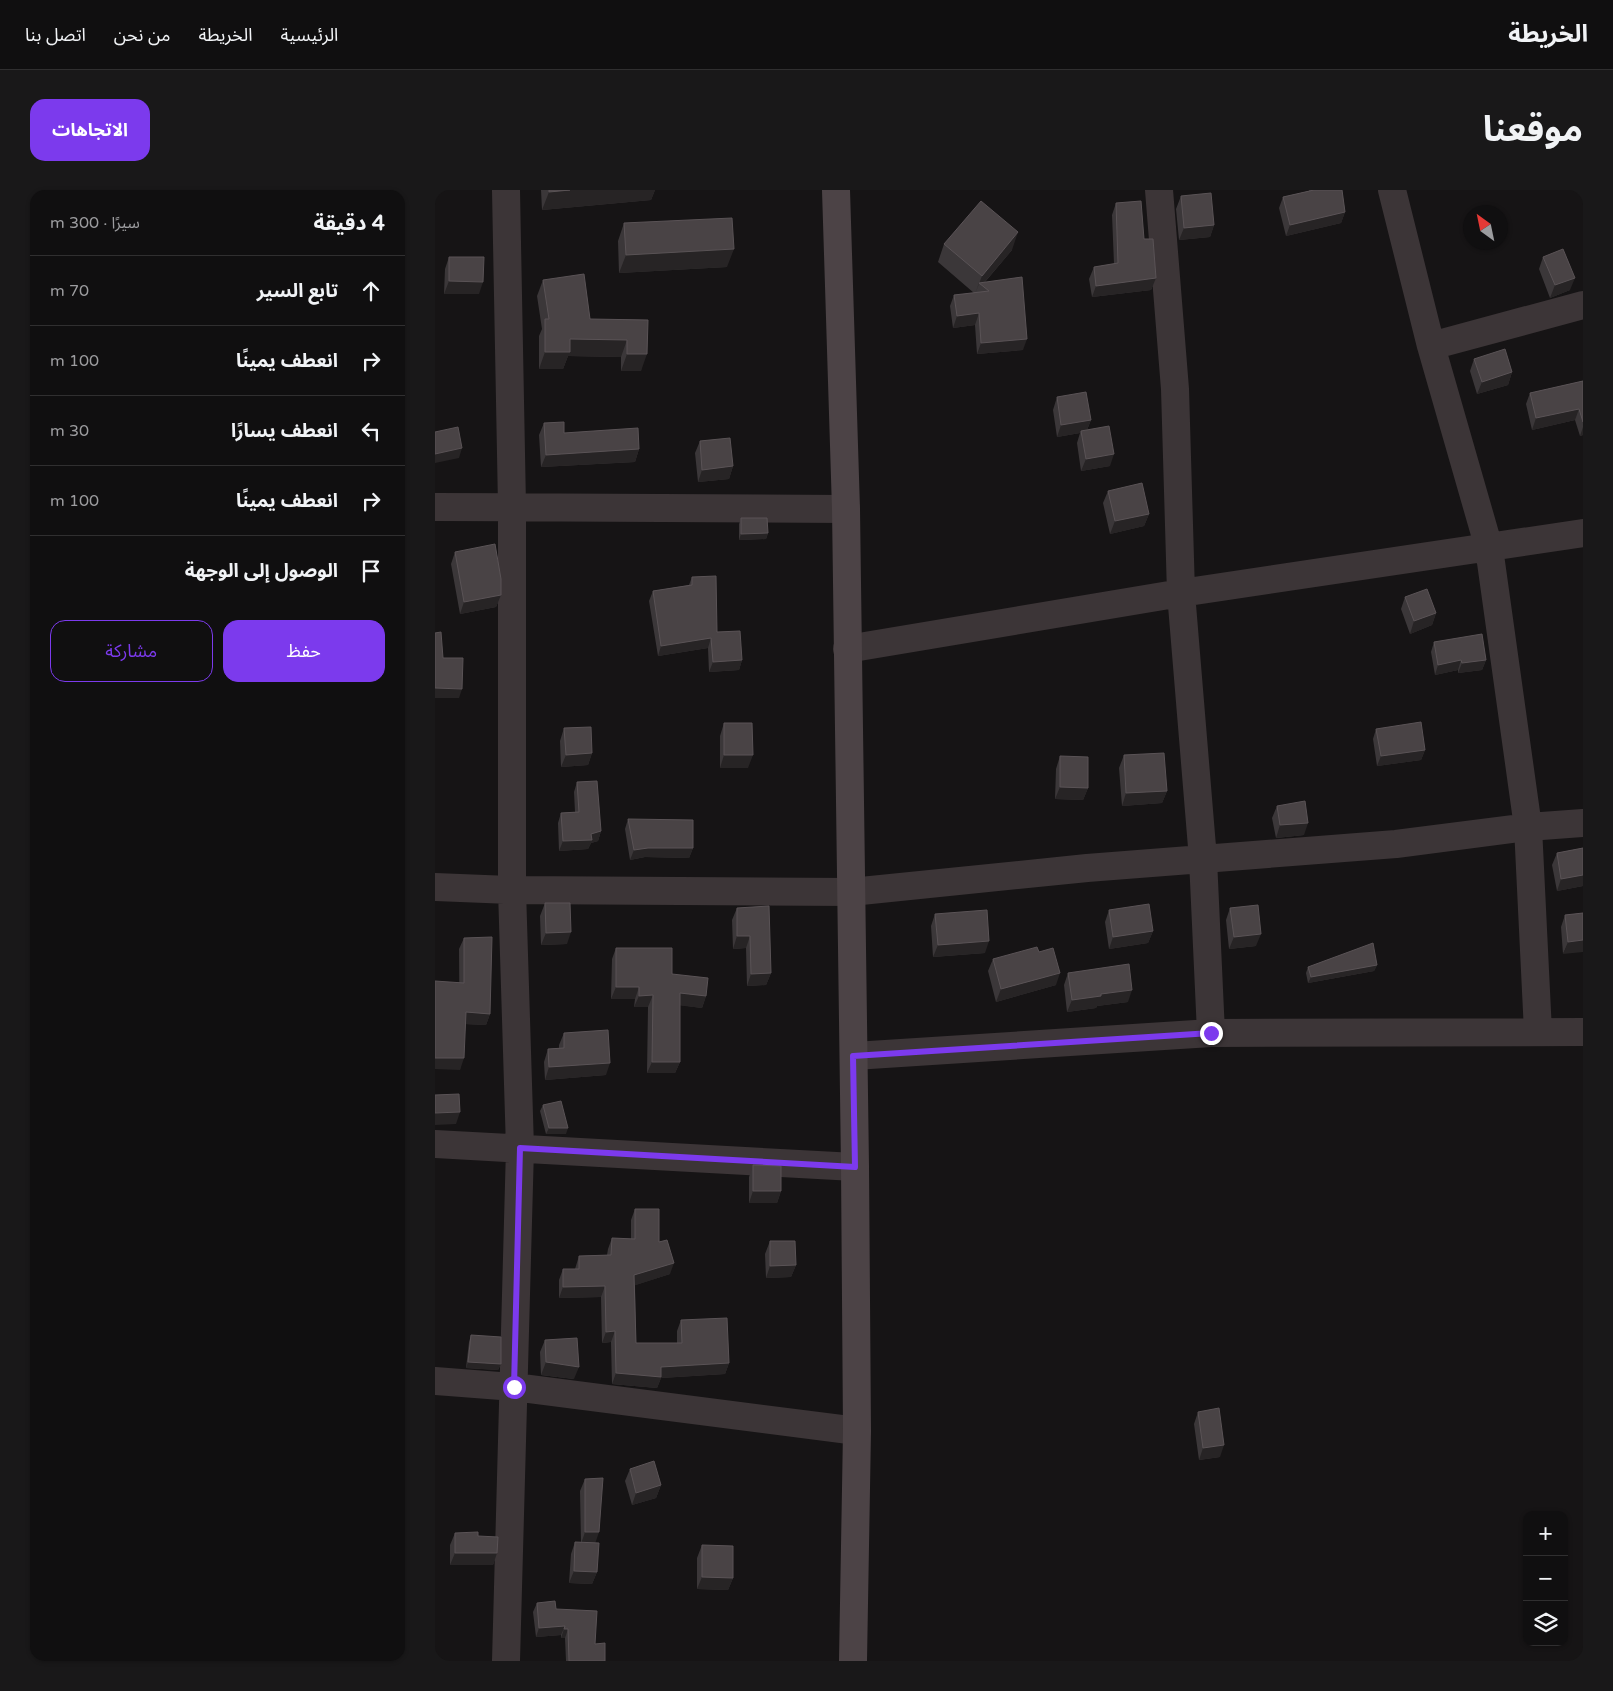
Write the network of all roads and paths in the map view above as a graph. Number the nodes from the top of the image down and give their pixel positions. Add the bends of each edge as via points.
1 (506, 190) edge
2 (836, 190) edge
3 (1159, 190) edge
4 (1392, 190) edge
5 (1583, 305) edge
6 (1431, 346) junction
7 (512, 506) junction
8 (435, 507) edge
9 (846, 508) junction
10 (1583, 533) edge
11 (1489, 548) junction
12 (1181, 593) junction
13 (847, 649) junction
14 (1583, 823) edge
15 (1528, 827) junction
16 (1203, 859) junction
17 (435, 887) edge
18 (512, 890) junction
19 (851, 892) junction
20 (1538, 1032) junction
21 (1583, 1032) edge
22 (1211, 1033) junction
23 (853, 1056) junction
24 (435, 1144) edge
25 (520, 1148) junction
26 (855, 1167) junction
27 (435, 1381) edge
28 (514, 1387) junction
29 (857, 1431) junction
30 (506, 1661) edge
31 (853, 1661) edge

1 - 7 street
2 - 9 main road
3 - 12 street via 1175,388
4 - 6 street
5 - 6 street
6 - 11 street
7 - 8 street
7 - 9 street
7 - 18 street
9 - 13 main road
10 - 11 street
11 - 12 street
11 - 15 street
12 - 13 street
12 - 16 street
13 - 19 main road
14 - 15 street
15 - 16 street via 1396,844
15 - 20 street
16 - 19 street
16 - 22 street
17 - 18 street
18 - 19 street
18 - 25 street
19 - 23 main road
20 - 21 street
20 - 22 street
22 - 23 street
23 - 26 main road
24 - 25 street
25 - 26 street
25 - 28 street
26 - 29 main road
27 - 28 street
28 - 29 street
28 - 30 street
29 - 31 main road

